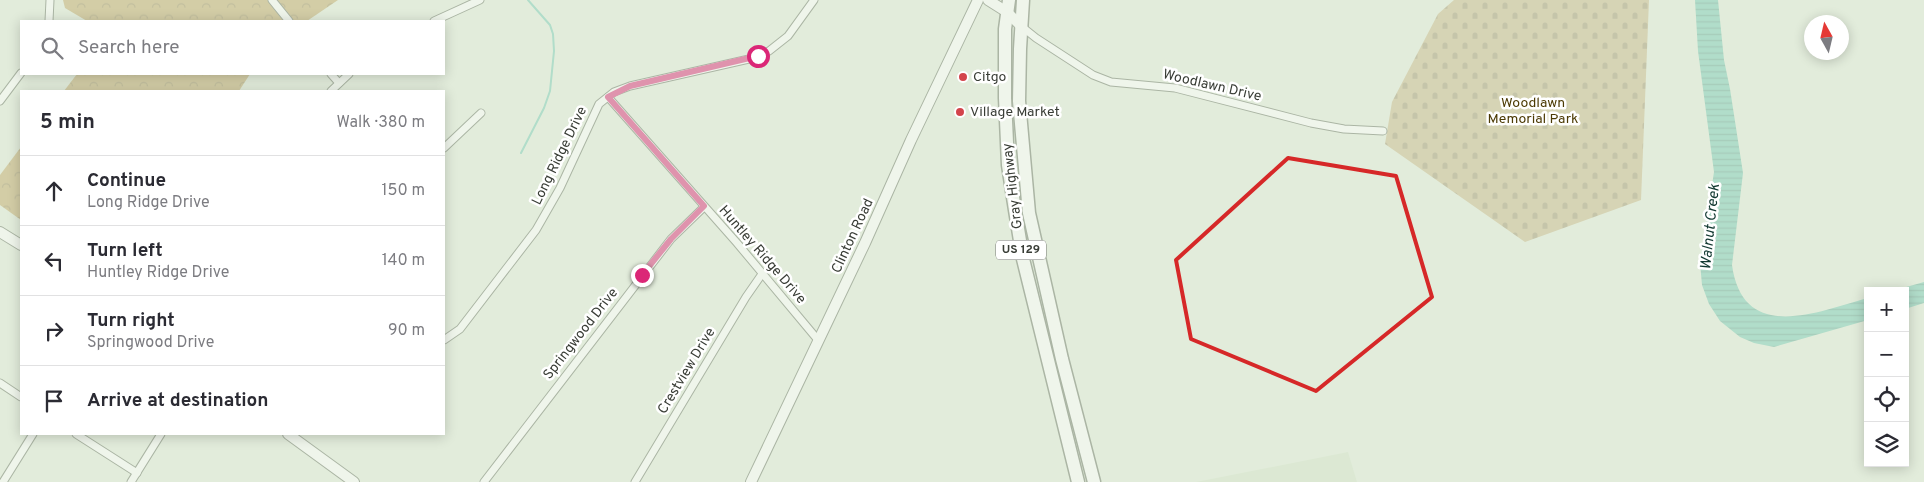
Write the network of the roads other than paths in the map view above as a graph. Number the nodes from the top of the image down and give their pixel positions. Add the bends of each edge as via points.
1 (50, 0) edge
2 (272, 0) edge
3 (480, 0) edge
4 (814, 0) edge
5 (978, 0) edge
6 (988, 0) edge
7 (1024, 0) edge
8 (1008, 6) edge
9 (49, 20) edge
10 (288, 20) edge
11 (436, 20) edge
12 (1021, 26) junction
13 (20, 74) edge
14 (333, 75) edge
15 (348, 75) edge
16 (339, 83) junction
17 (332, 90) edge
18 (608, 97) junction
19 (0, 101) edge
20 (482, 113) dead end
21 (1383, 131) dead end
22 (445, 147) edge
23 (704, 206) junction
24 (0, 232) edge
25 (20, 244) edge
26 (762, 274) junction
27 (445, 339) edge
28 (818, 340) junction
29 (0, 383) edge
30 (20, 397) edge
31 (32, 435) edge
32 (78, 435) edge
33 (160, 435) edge
34 (289, 435) edge
35 (136, 473) junction
36 (3, 482) edge
37 (131, 482) edge
38 (354, 482) edge
39 (484, 482) edge
40 (635, 482) edge
41 (751, 482) edge
42 (1078, 482) edge
43 (1094, 482) edge

1 - 9 street
2 - 10 street
3 - 11 street
4 - 18 street, Long Ridge Drive via 788,36 769,51 630,86
5 - 28 street, Clinton Road
6 - 8 street
7 - 12 highway, Gray Highway / US 129
8 - 12 street
8 - 42 highway, Gray Highway / US 129 via 1004,44 1005,106 1013,201 1023,258
12 - 21 street, Woodlawn Drive via 1085,69 1111,82 1175,88 1336,128
12 - 43 highway, Gray Highway / US 129 via 1019,101 1029,213
13 - 19 street
14 - 16 street
15 - 16 street
16 - 17 street
18 - 23 street, Huntley Ridge Drive
18 - 27 street, Long Ridge Drive via 599,104 560,188 536,230 460,329
20 - 22 street
23 - 26 street, Huntley Ridge Drive
23 - 39 street, Springwood Drive via 671,239
24 - 25 street
26 - 28 street, Huntley Ridge Drive
26 - 40 street, Crestview Drive
28 - 41 street, Clinton Road
29 - 30 street
31 - 36 street
32 - 35 street
33 - 35 street
34 - 38 street
35 - 37 street

